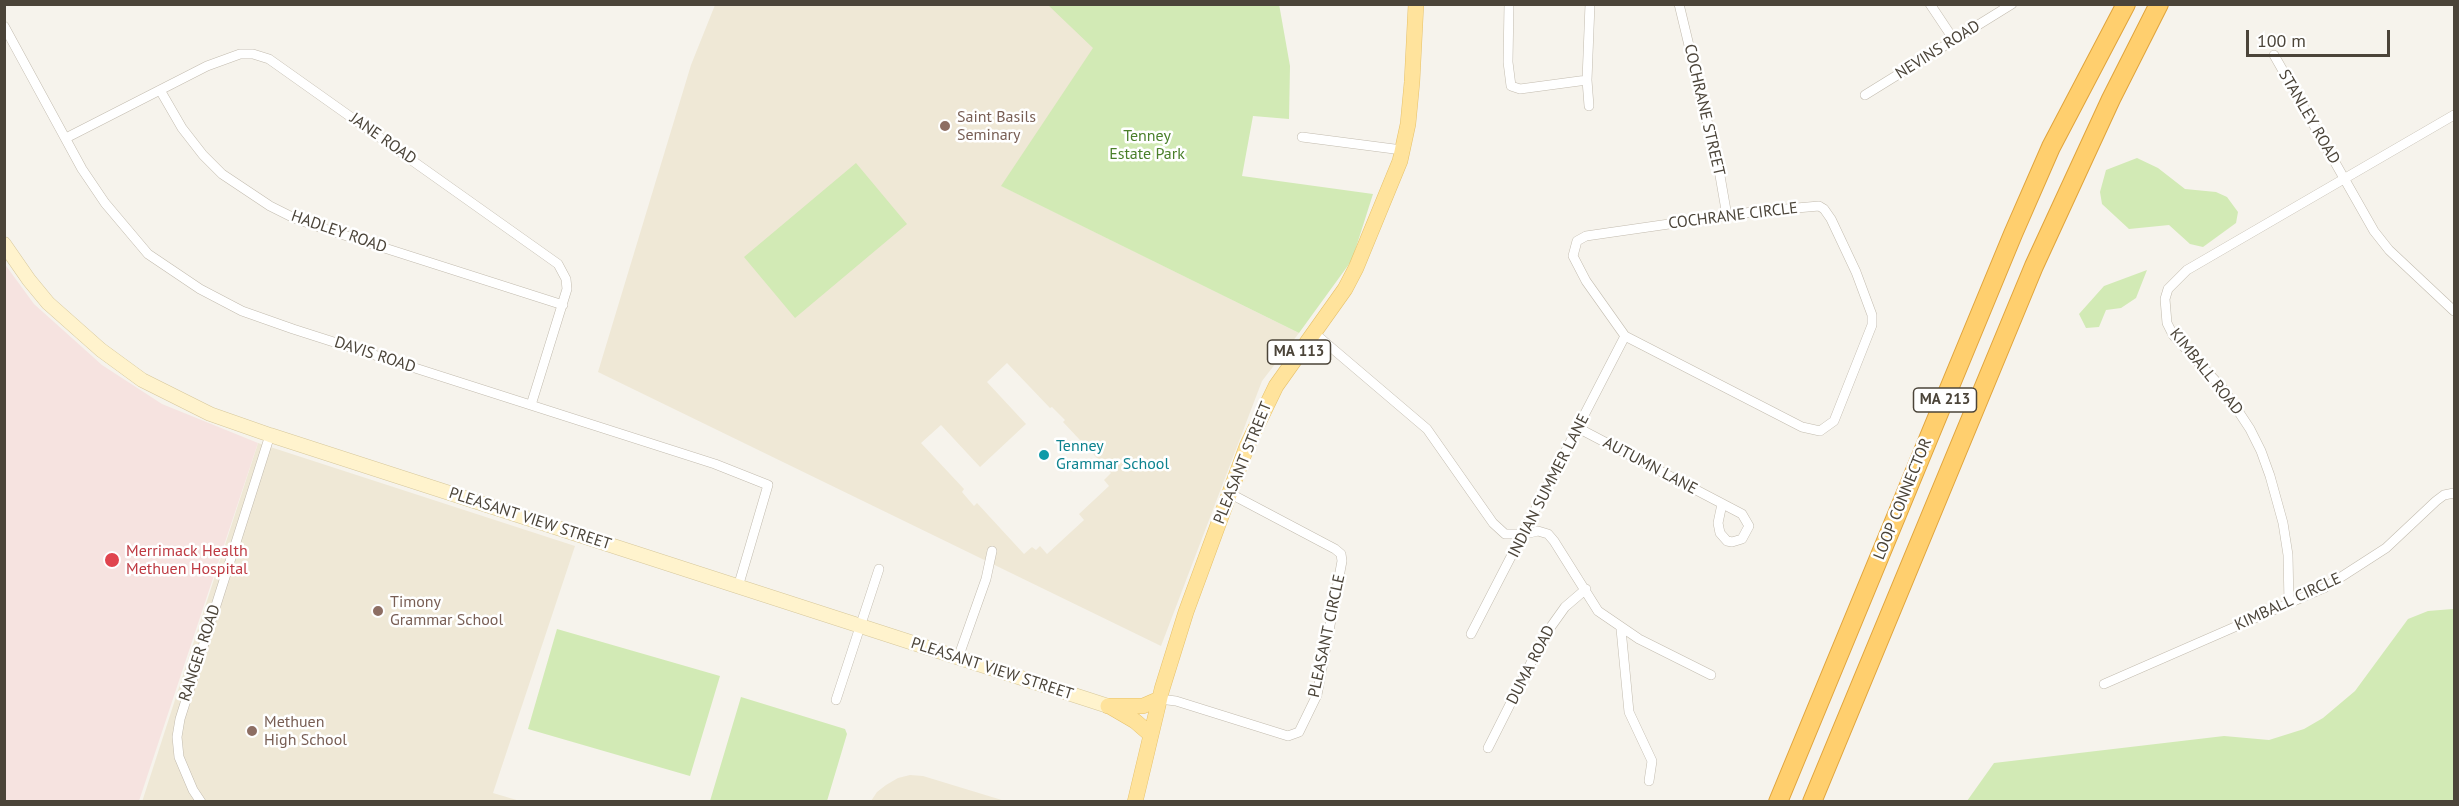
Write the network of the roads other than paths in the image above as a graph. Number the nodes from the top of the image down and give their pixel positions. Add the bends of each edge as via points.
1 (1416, 4) edge
2 (1509, 4) edge
3 (1590, 4) edge
4 (1679, 4) edge
5 (1930, 4) edge
6 (2012, 4) edge
7 (2126, 4) edge
8 (2159, 4) edge
9 (2166, 4) edge
10 (4, 26) edge
11 (1954, 40) junction
12 (2274, 55) dead end
13 (2121, 77) junction
14 (1587, 80) junction
15 (160, 90) junction
16 (1865, 95) dead end
17 (1589, 106) dead end
18 (2454, 115) edge
19 (1302, 137) dead end
20 (66, 138) junction
21 (1402, 150) junction
22 (2344, 178) junction
23 (1727, 216) junction
24 (4, 244) edge
25 (563, 306) junction
26 (2454, 311) edge
27 (1313, 332) junction
28 (1624, 336) junction
29 (531, 405) junction
30 (1578, 428) junction
31 (270, 435) junction
32 (2454, 492) edge
33 (1229, 493) junction
34 (1722, 504) dead end
35 (1524, 534) junction
36 (992, 551) dead end
37 (879, 569) dead end
38 (738, 587) junction
39 (1586, 589) junction
40 (2289, 604) junction
41 (860, 626) junction
42 (1621, 629) junction
43 (1471, 634) dead end
44 (958, 658) junction
45 (1711, 675) dead end
46 (2104, 684) dead end
47 (1159, 699) junction
48 (836, 700) dead end
49 (1108, 706) junction
50 (1150, 734) junction
51 (1488, 748) dead end
52 (1650, 782) dead end
53 (201, 801) edge
54 (1135, 801) edge
55 (1778, 801) edge
56 (1812, 801) edge

1 - 21 main road, PLEASANT STREET / MA 113 via 1412,82
2 - 14 street via 1511,86
3 - 14 street
4 - 23 street, COCHRANE STREET
5 - 11 street
6 - 11 street, NEVINS ROAD
7 - 55 highway, LOOP CONNECTOR / MA 213 via 2051,147 2013,234
8 - 13 highway, LOOP CONNECTOR / MA 213
9 - 13 highway
10 - 20 street, DAVIS ROAD
11 - 16 street, NEVINS ROAD
12 - 22 street, STANLEY ROAD
13 - 56 highway, LOOP CONNECTOR / MA 213 via 2034,266
14 - 17 street
15 - 20 street, JANE ROAD
15 - 25 street, HADLEY ROAD via 203,155 222,174 270,206 325,229
15 - 25 street, JANE ROAD via 240,54 270,59 550,257 566,279
18 - 22 street, KIMBALL ROAD
19 - 21 street
20 - 29 street, DAVIS ROAD via 105,203 137,242 174,273 207,293 293,329
21 - 27 main road, PLEASANT STREET / MA 113 via 1356,267
22 - 26 street, STANLEY ROAD via 2374,231
22 - 40 street, KIMBALL ROAD via 2187,270 2168,289 2165,299 2166,322 2174,335 2225,391 2261,451 2283,523
23 - 28 street, COCHRANE CIRCLE via 1586,236 1577,241 1573,256
23 - 28 street, COCHRANE CIRCLE via 1819,206 1831,219 1872,315 1872,325 1834,421 1820,431 1802,427
24 - 31 street, PLEASANT VIEW STREET via 48,303 122,366 189,404
25 - 29 street, JANE ROAD
27 - 33 main road, PLEASANT STREET / MA 113 via 1260,416
27 - 35 street via 1427,429 1493,523 1505,534
28 - 30 street, INDIAN SUMMER LANE
29 - 38 street, DAVIS ROAD via 768,485
30 - 34 street, AUTUMN LANE
30 - 35 street, INDIAN SUMMER LANE
31 - 38 street, PLEASANT VIEW STREET
31 - 53 street, RANGER ROAD via 180,719 179,757
32 - 40 street, KIMBALL CIRCLE via 2436,501 2412,526 2365,563
33 - 47 main road, PLEASANT STREET / MA 113
33 - 47 street, PLEASANT CIRCLE via 1341,554 1317,695 1299,732 1288,736
35 - 39 street via 1548,534
35 - 43 street, INDIAN SUMMER LANE
36 - 44 street
37 - 41 street
38 - 41 street, PLEASANT VIEW STREET
39 - 42 street via 1598,611
39 - 51 street, DUMA ROAD via 1565,606 1545,635
40 - 46 street, KIMBALL CIRCLE
41 - 44 street, PLEASANT VIEW STREET
41 - 48 street
42 - 45 street
42 - 52 street via 1629,712 1652,761
44 - 49 street, PLEASANT VIEW STREET
47 - 49 main road via 1143,706
47 - 50 main road, PLEASANT STREET / MA 113
49 - 50 main road
50 - 54 main road, PLEASANT STREET / MA 113

